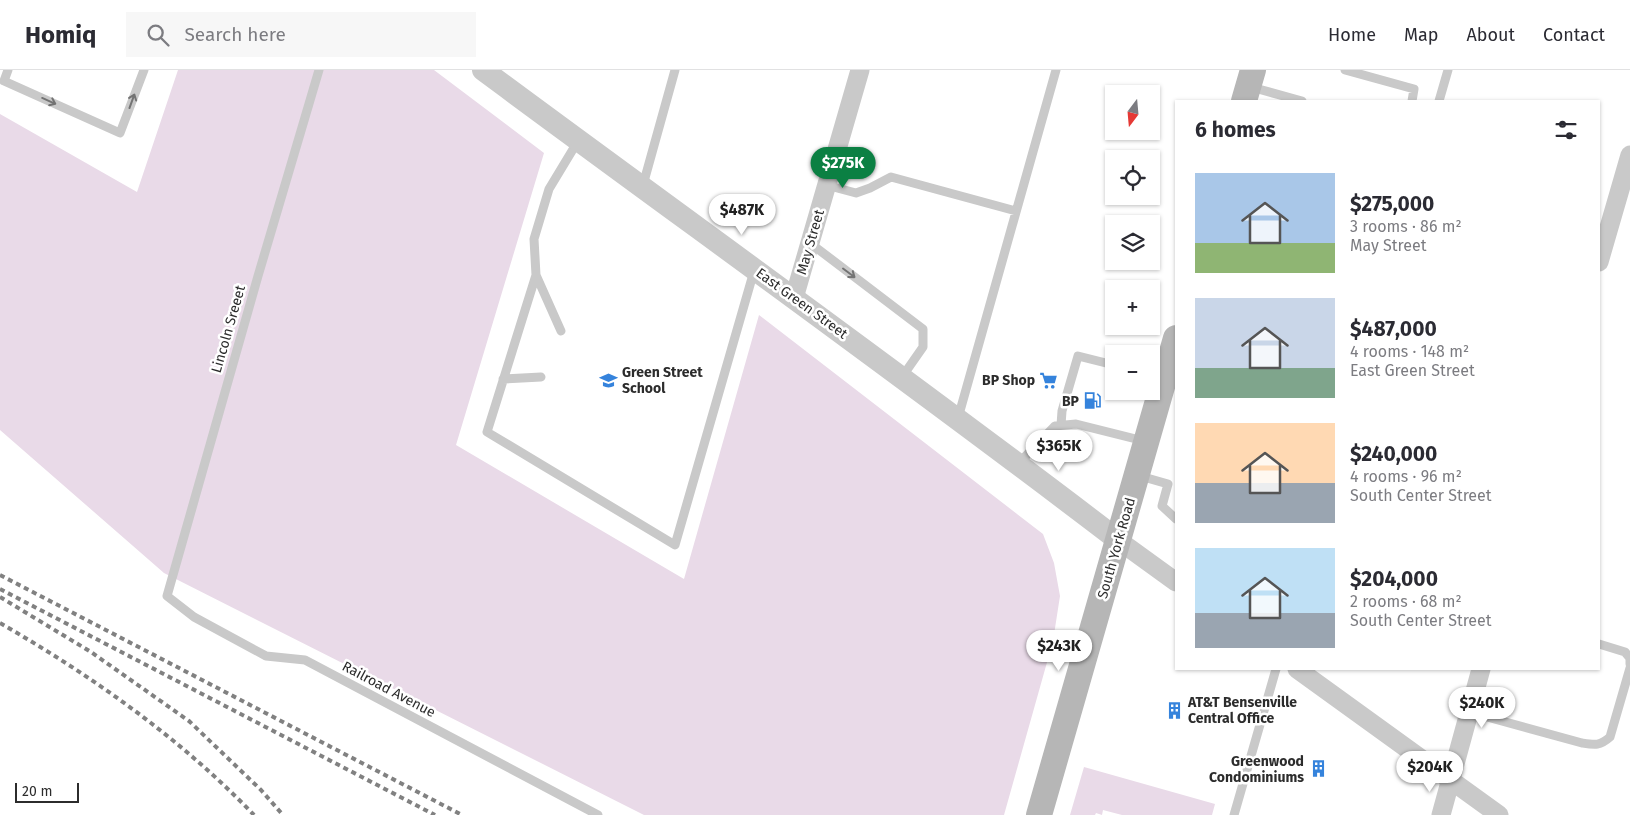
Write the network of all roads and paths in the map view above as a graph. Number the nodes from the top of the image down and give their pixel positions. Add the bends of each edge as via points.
1 (8, 70) edge
2 (144, 70) edge
3 (319, 70) edge
4 (485, 70) edge
5 (675, 70) edge
6 (860, 70) edge
7 (1056, 70) edge
8 (1345, 70) edge
9 (1448, 70) edge
10 (1248, 86) edge
11 (1298, 100) edge
12 (1412, 100) edge
13 (1439, 100) edge
14 (578, 141) junction
15 (1630, 155) edge
16 (826, 186) junction
17 (642, 188) junction
18 (1016, 211) junction
19 (810, 243) junction
20 (1600, 259) edge
21 (755, 268) junction
22 (536, 275) junction
23 (794, 298) junction
24 (561, 331) dead end
25 (1175, 342) edge
26 (1105, 363) edge
27 (1166, 376) edge
28 (541, 377) dead end
29 (902, 377) junction
30 (504, 379) junction
31 (958, 418) junction
32 (1061, 425) junction
33 (1146, 442) junction
34 (1018, 464) junction
35 (1137, 475) junction
36 (1175, 518) edge
37 (1118, 540) junction
38 (1175, 581) edge
39 (167, 596) joint
40 (1600, 644) edge
41 (1630, 664) edge
42 (1630, 668) edge
43 (1276, 670) edge
44 (1298, 670) edge
45 (1481, 670) edge
46 (1469, 712) junction
47 (1451, 780) junction
48 (598, 815) edge
49 (1039, 815) edge
50 (1234, 815) edge
51 (1441, 815) edge
52 (1499, 815) edge

1 -> 2 lane via 4,81 120,133
3 - 39 lane, Lincoln Sreeet
4 - 14 street, East Green Street
5 - 17 lane
6 - 16 street, May Street
7 - 18 lane
8 - 12 lane via 1414,89
9 - 13 lane
10 - 11 lane
14 - 17 street, East Green Street
14 - 22 lane via 549,189 534,239
15 - 20 street
16 - 18 lane via 856,193 891,177
16 - 19 street, May Street
17 - 21 street, East Green Street
18 - 31 lane
19 - 23 street, May Street
19 -> 29 lane via 923,329 923,347
21 - 23 street, East Green Street
21 - 30 lane via 675,545 487,432
22 - 24 lane
22 - 30 lane
23 - 29 street, East Green Street
25 - 27 main road, South York Road
26 - 32 lane via 1078,356
27 - 33 main road, South York Road
28 - 30 lane
29 - 31 street, East Green Street
31 - 34 street, East Green Street
32 - 33 lane via 1076,424
32 - 34 lane via 1055,426
33 - 35 main road, South York Road
34 - 37 street, East Green Street
35 - 36 lane via 1168,484 1162,506
35 - 37 main road, South York Road
37 - 38 street
37 - 49 main road, South York Road
39 - 48 lane, Railroad Avenue via 194,618 266,656 305,660
40 - 41 lane via 1625,652
42 - 46 lane via 1610,736 1603,743 1582,743
43 - 50 lane
44 - 47 street
45 - 46 street
46 - 47 street
47 - 51 street
47 - 52 street

